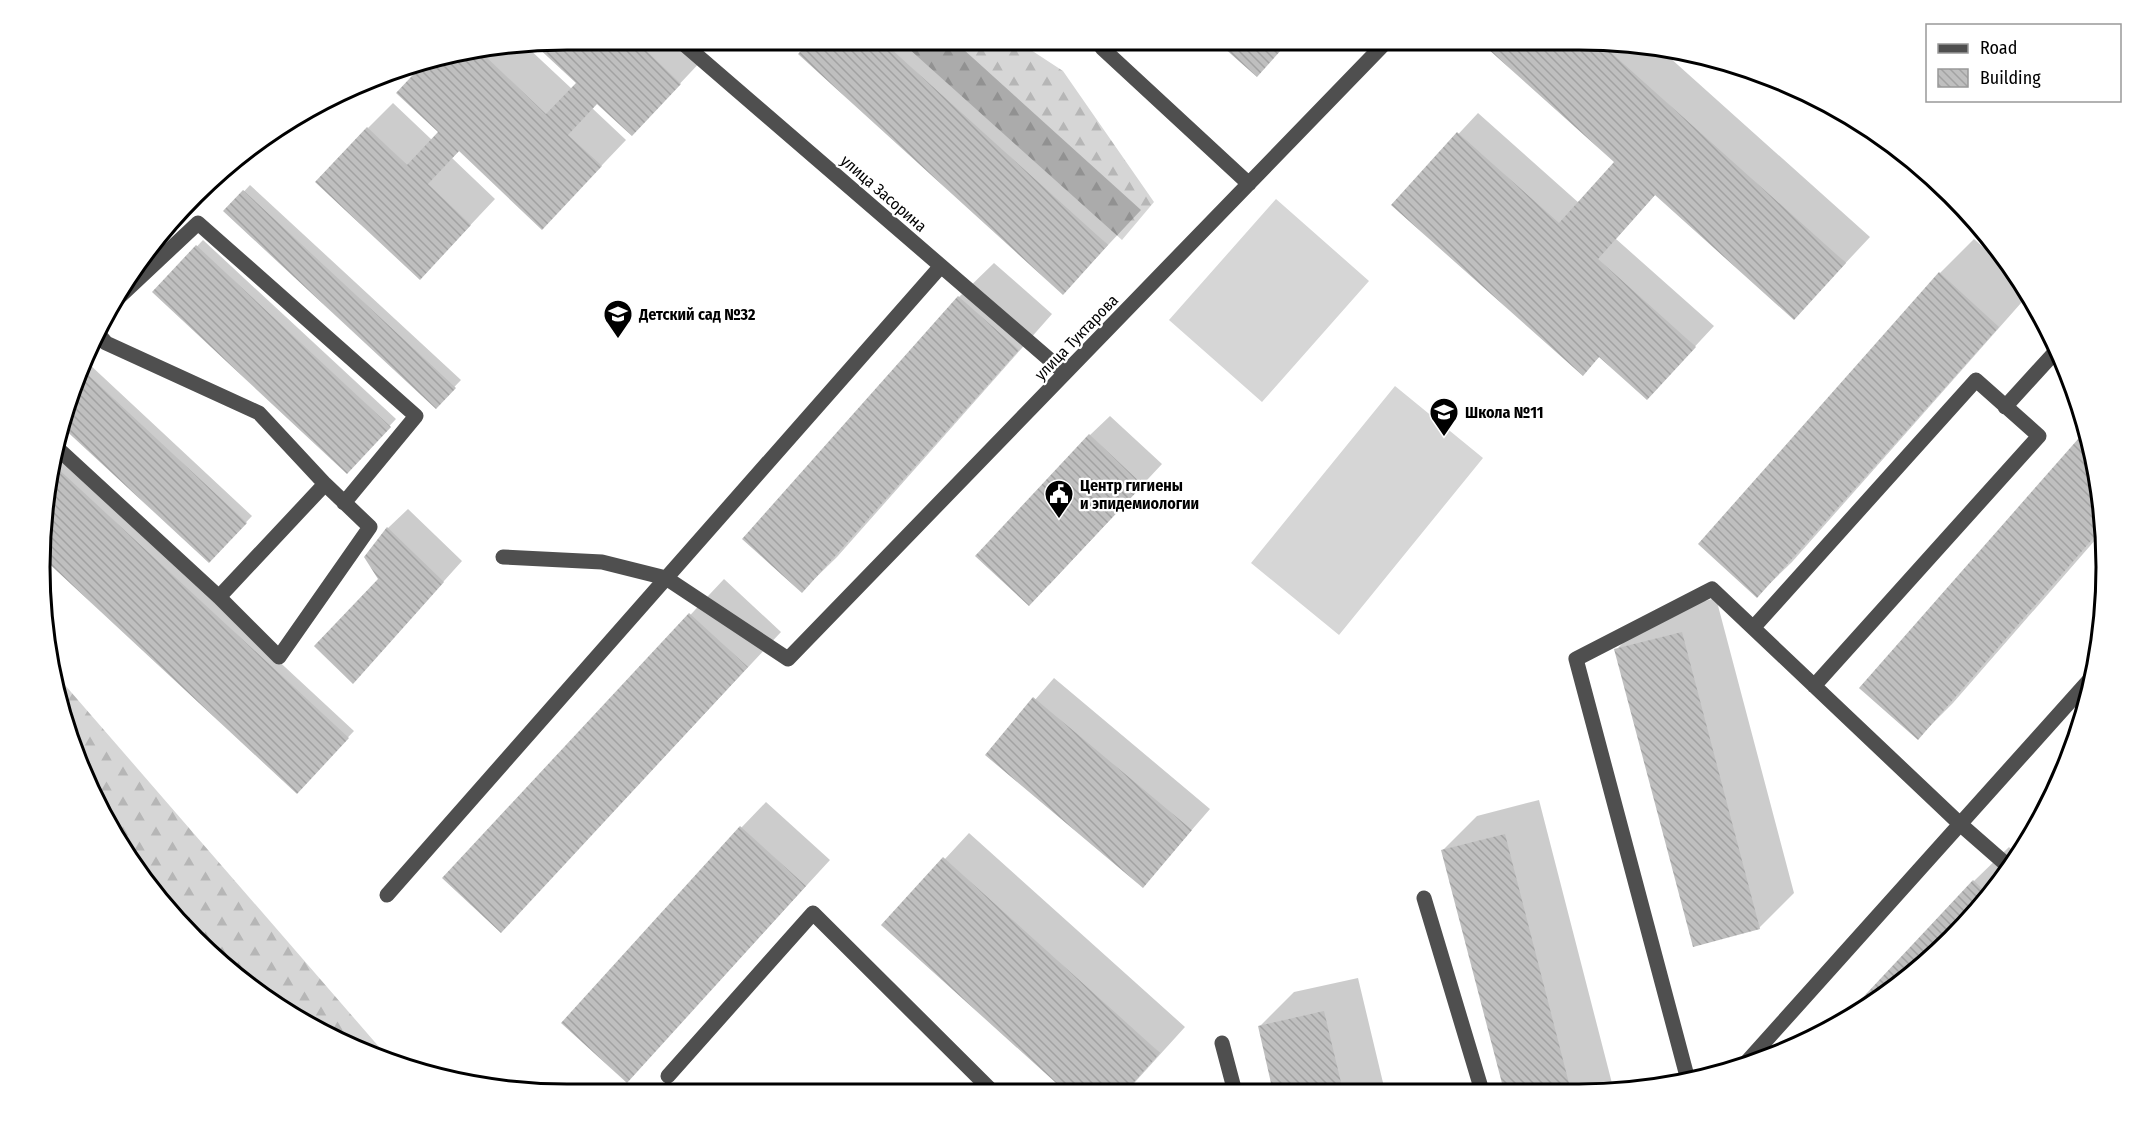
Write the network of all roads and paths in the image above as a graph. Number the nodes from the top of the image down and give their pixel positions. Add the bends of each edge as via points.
1 (691, 50) edge
2 (1109, 50) edge
3 (1378, 50) edge
4 (1249, 184) junction
5 (941, 266) junction
6 (135, 282) edge
7 (103, 339) edge
8 (2051, 357) edge
9 (1065, 373) junction
10 (2005, 406) junction
11 (62, 453) edge
12 (325, 484) junction
13 (344, 503) junction
14 (503, 557) dead end
15 (666, 578) junction
16 (219, 597) junction
17 (1753, 628) junction
18 (1814, 686) junction
19 (2081, 689) edge
20 (1960, 824) junction
21 (2003, 862) edge
22 (387, 895) dead end
23 (1425, 898) dead end
24 (1222, 1043) dead end
25 (1755, 1053) edge
26 (1686, 1073) edge
27 (668, 1076) dead end
28 (985, 1084) edge
29 (1232, 1084) edge
30 (1480, 1084) edge

1 - 5 street, улица Засорина
2 - 4 street
3 - 4 street, улица Туктарова
4 - 9 street, улица Туктарова
5 - 9 street, улица Засорина
5 - 15 street
6 - 13 street via 198,223 416,416
7 - 12 street via 259,413
8 - 10 street
9 - 15 street, улица Туктарова via 788,659
10 - 17 street via 1976,380
10 - 18 street via 2039,436
11 - 16 street
12 - 13 street
12 - 16 street
13 - 16 street via 370,527 279,657
14 - 15 street via 602,562
15 - 22 street
17 - 18 street
17 - 26 street via 1713,589 1576,659
18 - 20 street
19 - 20 street
20 - 21 street
20 - 25 street
23 - 30 street
24 - 29 street
27 - 28 street via 813,913

